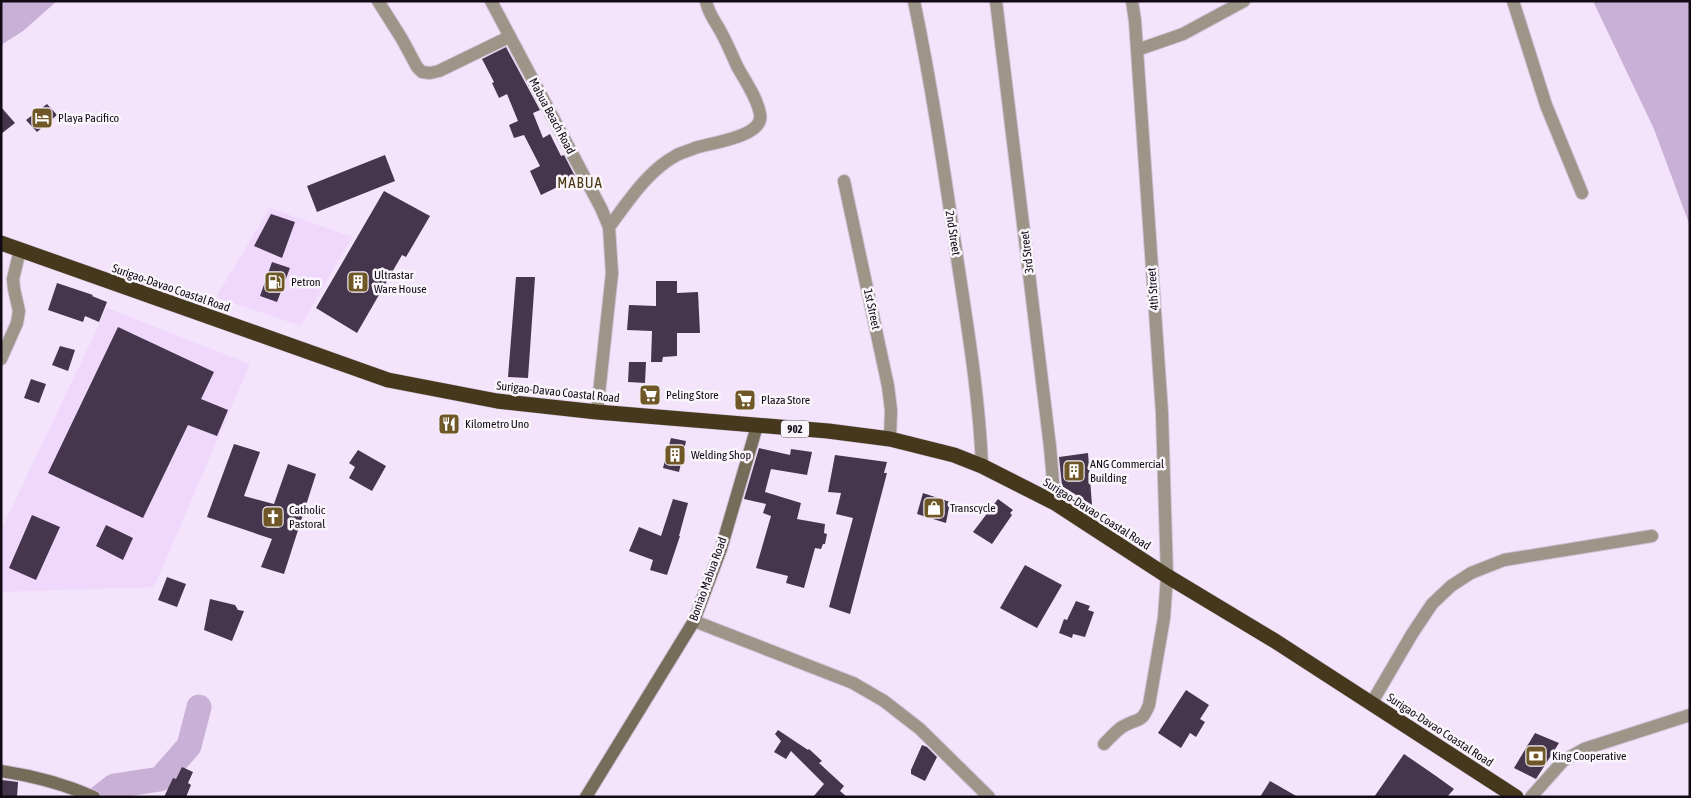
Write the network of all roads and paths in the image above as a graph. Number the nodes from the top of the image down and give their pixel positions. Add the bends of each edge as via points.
1 (378, 1) edge
2 (491, 1) edge
3 (706, 1) edge
4 (914, 1) edge
5 (996, 1) edge
6 (1132, 1) edge
7 (1244, 1) edge
8 (1512, 1) edge
9 (510, 37) junction
10 (1136, 50) junction
11 (844, 181) dead end
12 (1582, 193) dead end
13 (609, 227) junction
14 (1, 243) edge
15 (20, 250) junction
16 (1, 358) edge
17 (597, 412) junction
18 (757, 426) junction
19 (890, 439) junction
20 (982, 466) junction
21 (1054, 503) junction
22 (1652, 536) dead end
23 (1167, 576) junction
24 (694, 621) junction
25 (1371, 704) junction
26 (1690, 715) edge
27 (1104, 744) dead end
28 (1, 771) edge
29 (94, 797) edge
30 (586, 797) edge
31 (989, 797) edge
32 (1516, 797) edge
33 (1531, 797) edge

1 - 9 street via 422,72 439,71
2 - 9 street, Mabua Beach Road
3 - 13 street via 755,98 761,116 759,124 749,133 706,144 677,155 662,165
4 - 20 street, 2nd Street via 933,99 964,302
5 - 21 street, 3rd Street
6 - 10 street, 4th Street
7 - 10 street via 1183,34
8 - 12 street via 1546,105
9 - 13 street, Mabua Beach Road
10 - 23 street, 4th Street via 1162,413
11 - 19 street, 1st Street via 888,386
13 - 17 street, Mabua Beach Road via 612,273
14 - 15 highway, Surigao-Davao Coastal Road / 902
15 - 16 street via 13,279 19,311 17,323
15 - 17 highway, Surigao-Davao Coastal Road / 902 via 388,380 497,401
17 - 18 highway, Surigao-Davao Coastal Road / 902
18 - 19 highway, Surigao-Davao Coastal Road / 902
18 - 24 street, Boniao Mabua Road via 721,549
19 - 20 highway, Surigao-Davao Coastal Road / 902 via 954,455
20 - 21 highway, Surigao-Davao Coastal Road / 902
21 - 23 highway, Surigao-Davao Coastal Road / 902
22 - 25 street via 1504,560 1471,573 1450,586 1432,604
23 - 25 highway, Surigao-Davao Coastal Road / 902
23 - 27 street, 4th Street via 1164,618 1149,704 1140,720 1124,726
24 - 30 street, Boniao Mabua Road
24 - 31 street via 853,683 884,701 920,729
25 - 32 highway, Surigao-Davao Coastal Road / 902
26 - 33 street via 1584,749 1563,760
28 - 29 street via 26,774

